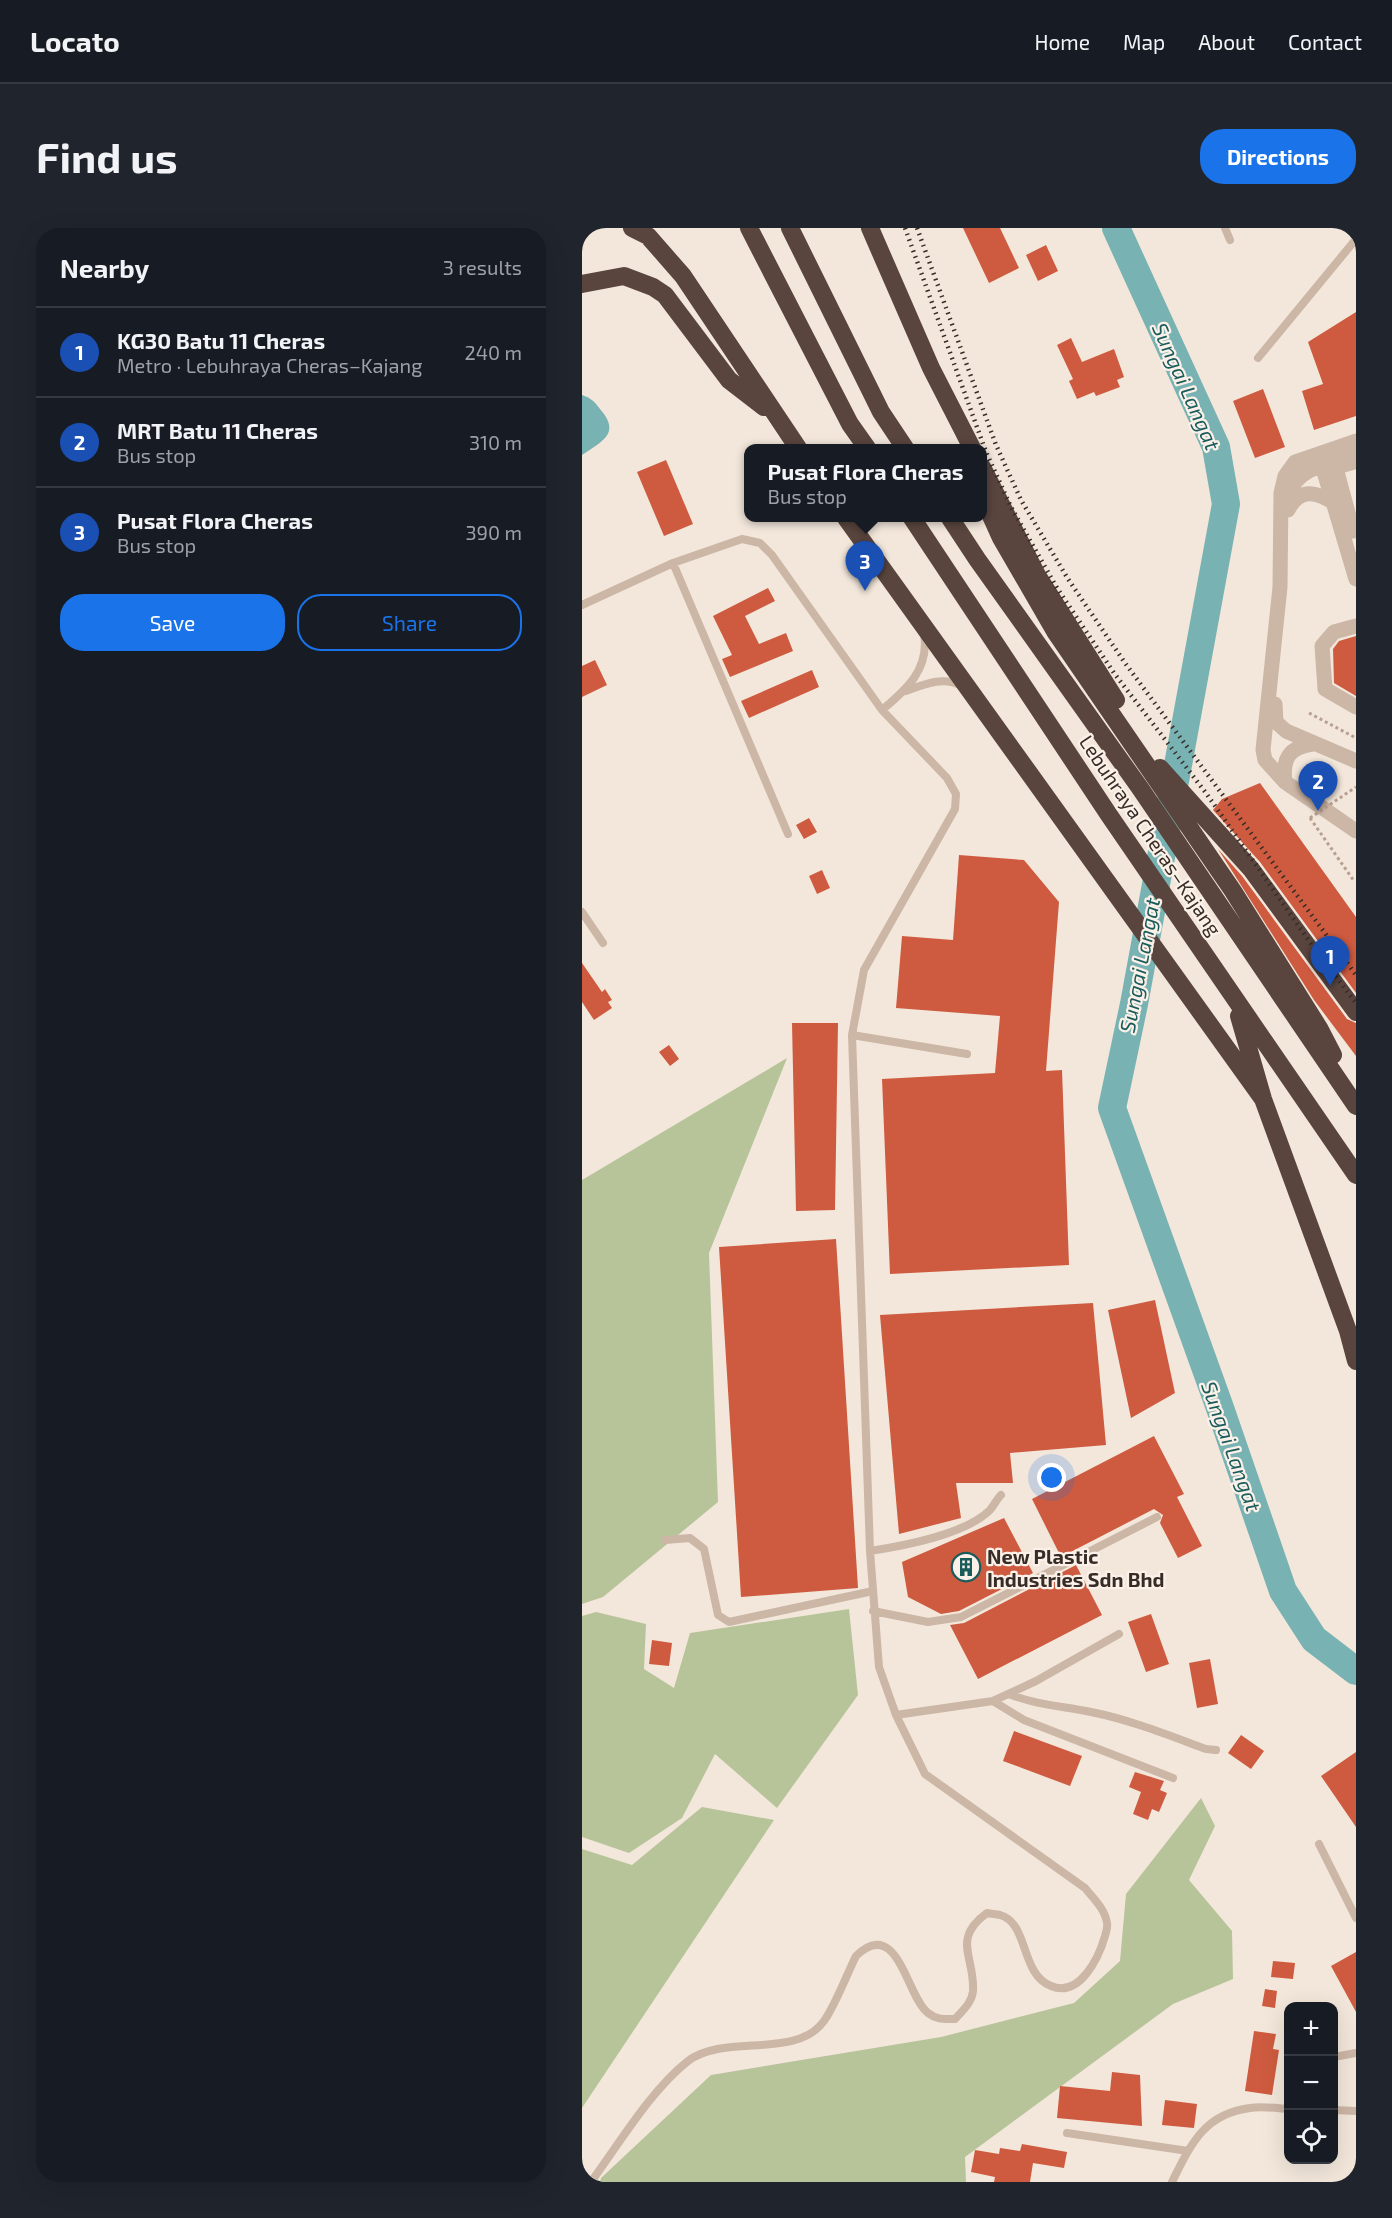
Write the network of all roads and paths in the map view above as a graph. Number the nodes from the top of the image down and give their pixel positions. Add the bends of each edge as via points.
1 (632, 228) edge
2 (749, 228) edge
3 (790, 228) edge
4 (870, 228) edge
5 (1225, 228) edge
6 (1356, 239) edge
7 (1230, 240) dead end
8 (582, 284) edge
9 (1258, 358) dead end
10 (932, 368) junction
11 (776, 416) junction
12 (1356, 441) edge
13 (795, 444) edge
14 (864, 444) edge
15 (902, 444) edge
16 (960, 444) edge
17 (970, 444) edge
18 (1356, 454) edge
19 (1331, 462) junction
20 (1356, 465) edge
21 (987, 477) edge
22 (1334, 504) junction
23 (987, 507) edge
24 (1288, 510) junction
25 (849, 522) edge
26 (915, 522) edge
27 (953, 522) edge
28 (1352, 537) edge
29 (673, 563) junction
30 (1356, 579) edge
31 (582, 605) edge
32 (922, 623) junction
33 (1356, 626) edge
34 (905, 691) junction
35 (973, 692) junction
36 (1356, 707) edge
37 (882, 710) junction
38 (1309, 713) dead end
39 (1356, 738) edge
40 (1312, 744) junction
41 (1356, 760) edge
42 (1285, 782) junction
43 (1356, 787) edge
44 (1356, 831) edge
45 (788, 834) dead end
46 (1354, 881) dead end
47 (582, 912) edge
48 (603, 943) dead end
49 (1230, 992) junction
50 (1356, 1012) edge
51 (852, 1035) junction
52 (967, 1054) dead end
53 (1263, 1099) junction
54 (1351, 1099) edge
55 (1356, 1175) edge
56 (1352, 1336) edge
57 (1356, 1361) edge
58 (1001, 1495) dead end
59 (1157, 1517) dead end
60 (665, 1540) dead end
61 (870, 1551) junction
62 (873, 1591) junction
63 (873, 1611) junction
64 (1119, 1634) dead end
65 (1009, 1694) junction
66 (993, 1701) junction
67 (896, 1715) junction
68 (1216, 1750) dead end
69 (1173, 1778) dead end
70 (1319, 1844) dead end
71 (1356, 1918) edge
72 (1356, 2053) edge
73 (1338, 2056) edge
74 (1284, 2109) edge
75 (1338, 2110) edge
76 (1356, 2111) edge
77 (1066, 2133) dead end
78 (1188, 2151) junction
79 (591, 2182) edge
80 (1172, 2182) edge

1 - 11 highway via 648,236 683,276
2 - 14 highway via 850,424
3 - 15 highway via 881,412
4 - 10 highway
5 - 7 lane
6 - 9 lane
8 - 11 highway via 624,276 665,295 729,380
10 - 16 highway
10 - 17 highway
11 - 13 highway
12 - 19 street
18 - 19 street
19 - 20 lane
19 - 22 street
19 - 24 street via 1293,485 1288,493
19 - 28 street
19 - 42 street via 1295,462 1285,476 1281,493 1280,587 1263,750 1265,760
21 - 50 highway via 1037,575 1157,764 1251,869
22 - 24 street via 1312,493 1291,503
22 - 28 street
23 - 54 highway via 1050,624 1233,891 1319,1028
24 - 40 street via 1287,585 1274,712 1280,727
25 - 32 highway
26 - 49 highway, Lebuhraya Cheras–Kajang
27 - 54 highway, Lebuhraya Cheras–Kajang via 1140,788
28 - 30 street
29 - 31 lane
29 - 37 lane via 742,539 760,543
29 - 45 lane
32 - 34 lane via 926,648 920,670
32 - 35 highway
33 - 36 street via 1334,632 1322,646 1325,689
34 - 35 lane via 930,682 952,681
34 - 37 lane
35 - 53 highway
37 - 51 lane via 947,778 956,794 955,809 864,970
38 - 39 path
40 - 41 street
40 - 42 street via 1296,747 1289,755 1284,767
42 - 44 street
43 - 46 path, bridge via 1310,818
47 - 48 lane
49 - 53 highway
49 - 55 highway, Lebuhraya Cheras–Kajang
51 - 52 lane
51 - 61 lane
53 - 56 highway
56 - 57 highway
58 - 61 lane via 989,1511 969,1524 912,1545
59 - 63 lane via 961,1617 928,1622
60 - 62 lane via 690,1538 704,1548 718,1615 729,1622
61 - 62 lane
62 - 63 lane
63 - 67 lane via 879,1667
64 - 65 lane
65 - 66 lane
65 - 68 lane via 1138,1724
66 - 67 lane
66 - 69 lane via 1024,1720
67 - 79 lane via 925,1774 1085,1888 1101,1907 1108,1924 1091,1967 1082,1980 1067,1988 1053,1987 1040,1980 1030,1967 1014,1923 987,1913 966,1936 973,1993 967,2007 955,2019 938,2019 926,2012 896,1955 877,1945 865,1947 856,1956 824,2021 812,2033 796,2041 721,2048 689,2060 660,2088
70 - 71 lane
72 - 73 lane
74 - 78 lane via 1251,2107 1219,2116 1198,2134
75 - 76 lane
77 - 78 lane
78 - 80 lane

